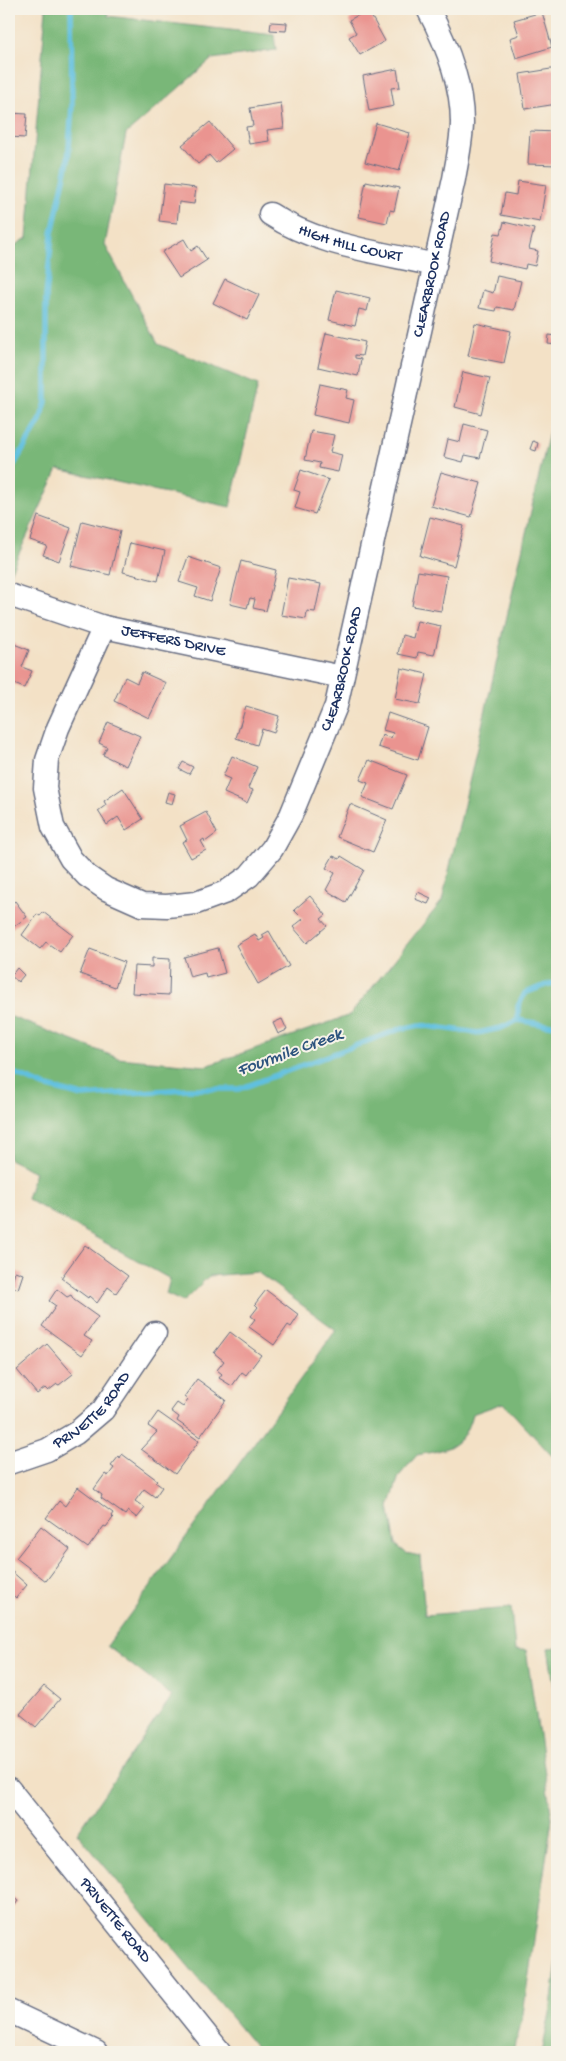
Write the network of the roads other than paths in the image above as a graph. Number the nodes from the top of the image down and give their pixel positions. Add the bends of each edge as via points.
1 (428, 9) edge
2 (270, 214) dead end
3 (435, 264) junction
4 (9, 595) edge
5 (104, 627) junction
6 (342, 677) junction
7 (155, 1333) dead end
8 (9, 1463) edge
9 (9, 1789) edge
10 (9, 2011) edge
11 (96, 2052) edge
12 (220, 2052) edge

1 - 3 street, CLEARBROOK ROAD via 460,90 462,123 454,179
2 - 3 street, HIGH HILL COURT via 304,233
3 - 6 street, CLEARBROOK ROAD
4 - 5 street, JEFFERS DRIVE
5 - 6 street, JEFFERS DRIVE
5 - 6 street, CLEARBROOK ROAD via 58,728 47,760 45,788 53,827 71,859 106,889 142,905 196,903 226,892 249,876 272,849 291,815 336,706
7 - 8 street, PRIVETTE ROAD via 103,1410 76,1433 47,1450
9 - 12 street, PRIVETTE ROAD
10 - 11 street

